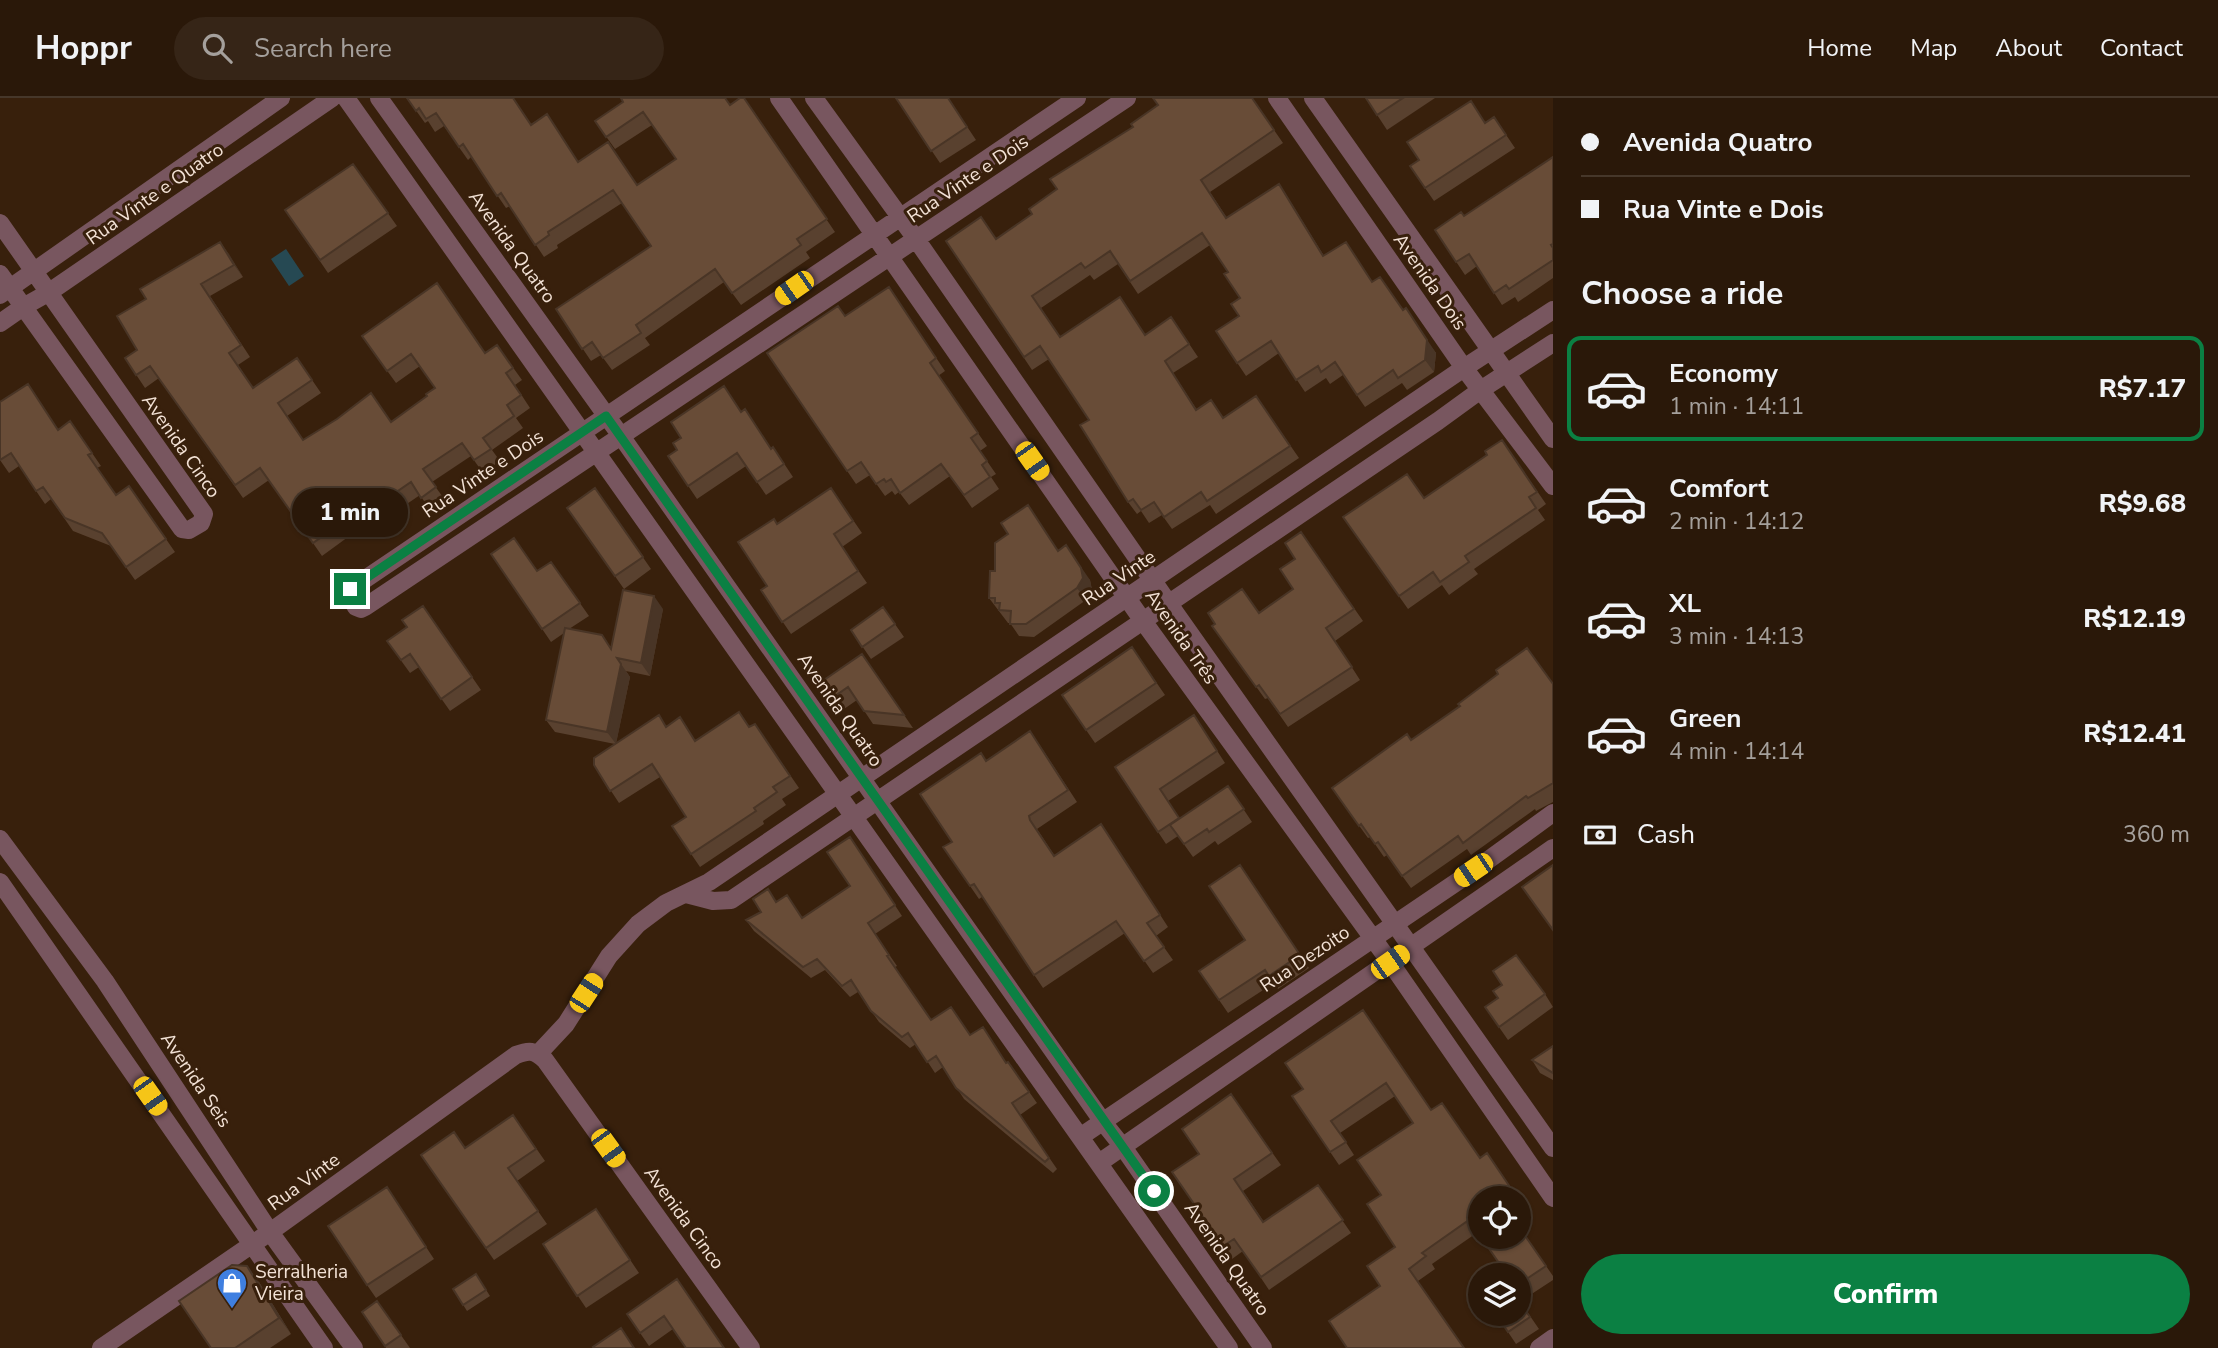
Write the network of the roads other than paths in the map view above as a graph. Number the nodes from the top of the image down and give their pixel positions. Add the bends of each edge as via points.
1 (281, 98) edge
2 (332, 98) edge
3 (346, 98) edge
4 (379, 98) edge
5 (779, 98) edge
6 (814, 98) edge
7 (1077, 98) edge
8 (1127, 98) edge
9 (1277, 98) edge
10 (1313, 98) edge
11 (899, 218) junction
12 (0, 223) edge
13 (874, 234) junction
14 (916, 239) junction
15 (890, 257) junction
16 (33, 271) junction
17 (3, 286) edge
18 (48, 293) junction
19 (23, 307) junction
20 (1553, 310) edge
21 (0, 323) edge
22 (1553, 343) edge
23 (1490, 351) junction
24 (1464, 368) junction
25 (1505, 373) junction
26 (1482, 389) junction
27 (606, 416) junction
28 (582, 432) junction
29 (621, 436) junction
30 (1553, 439) edge
31 (596, 453) junction
32 (1553, 486) edge
33 (1153, 580) junction
34 (1127, 598) junction
35 (1169, 604) junction
36 (1143, 621) junction
37 (862, 778) junction
38 (839, 793) junction
39 (878, 801) junction
40 (1553, 813) edge
41 (855, 816) junction
42 (0, 839) edge
43 (1553, 848) edge
44 (0, 881) edge
45 (686, 894) junction
46 (1395, 923) junction
47 (1371, 939) junction
48 (1412, 946) junction
49 (1390, 962) junction
50 (534, 1052) junction
51 (1103, 1122) junction
52 (1080, 1137) junction
53 (1123, 1147) junction
54 (1553, 1148) edge
55 (1099, 1163) junction
56 (1553, 1198) edge
57 (270, 1232) junction
58 (251, 1245) junction
59 (1553, 1338) edge
60 (101, 1348) edge
61 (324, 1348) edge
62 (354, 1348) edge
63 (751, 1348) edge
64 (1229, 1348) edge
65 (1263, 1348) edge
66 (1539, 1348) edge

1 - 16 street, Rua Vinte e Quatro
2 - 18 street, Rua Vinte e Quatro
3 - 28 street
4 - 27 street, Avenida Quatro
5 - 13 street, Avenida Três
6 - 11 street, Avenida Três
7 - 11 street, Rua Vinte e Dois
8 - 14 street, Rua Vinte e Dois
9 - 24 street, Avenida Dois
10 - 23 street, Avenida Dois
11 - 13 street, Rua Vinte e Dois
11 - 14 street, Avenida Três
12 - 16 street, Avenida Cinco
13 - 15 street, Avenida Três
13 - 27 street, Rua Vinte e Dois
14 - 15 street, Rua Vinte e Dois
14 - 33 street, Avenida Três
15 - 29 street, Rua Vinte e Dois
15 - 34 street, Avenida Três
16 - 17 street, Rua Vinte e Quatro
16 - 18 street, Avenida Cinco
17 - 19 street, Avenida Cinco
18 - 19 street, Rua Vinte e Quatro
18 - 19 street, Avenida Cinco via 204,514 193,528 182,529
19 - 21 street, Rua Vinte e Quatro
20 - 23 street, Rua Vinte
22 - 25 street
23 - 24 street, Rua Vinte
23 - 25 street, Avenida Dois
24 - 26 street, Avenida Dois
24 - 33 street, Rua Vinte
25 - 26 street
25 - 30 street, Avenida Dois
26 - 32 street, Avenida Dois
26 - 35 street
27 - 28 street, Rua Vinte e Dois
27 - 29 street, Avenida Quatro
28 - 31 street
28 - 31 street, Rua Vinte e Dois via 350,589 348,596 358,609 365,607
29 - 31 street, Rua Vinte e Dois
29 - 37 street, Avenida Quatro
31 - 38 street
33 - 34 street, Rua Vinte
33 - 35 street, Avenida Três
34 - 36 street, Avenida Três
34 - 37 street, Rua Vinte
35 - 36 street
35 - 46 street, Avenida Três
36 - 39 street
36 - 47 street, Avenida Três
37 - 38 street, Rua Vinte
37 - 39 street, Avenida Quatro
38 - 41 street
38 - 45 street, Rua Vinte
39 - 41 street
39 - 51 street, Avenida Quatro
40 - 46 street, Rua Dezoito
41 - 45 street via 731,900
41 - 52 street
42 - 57 street, Avenida Seis via 105,981
43 - 48 street
44 - 58 street
45 - 50 street, Rua Vinte via 651,912 622,939 566,1024
46 - 47 street, Rua Dezoito
46 - 48 street, Avenida Três
47 - 49 street, Avenida Três
47 - 51 street, Rua Dezoito
48 - 49 street
48 - 54 street, Avenida Três
49 - 53 street
49 - 56 street, Avenida Três
50 - 57 street, Rua Vinte via 516,1055
50 - 63 street, Avenida Cinco via 545,1060
51 - 52 street, Rua Dezoito
51 - 53 street, Avenida Quatro
52 - 55 street
53 - 55 street
53 - 65 street, Avenida Quatro
55 - 64 street
57 - 58 street, Rua Vinte
57 - 62 street, Avenida Seis
58 - 60 street, Rua Vinte
58 - 61 street
59 - 66 street

